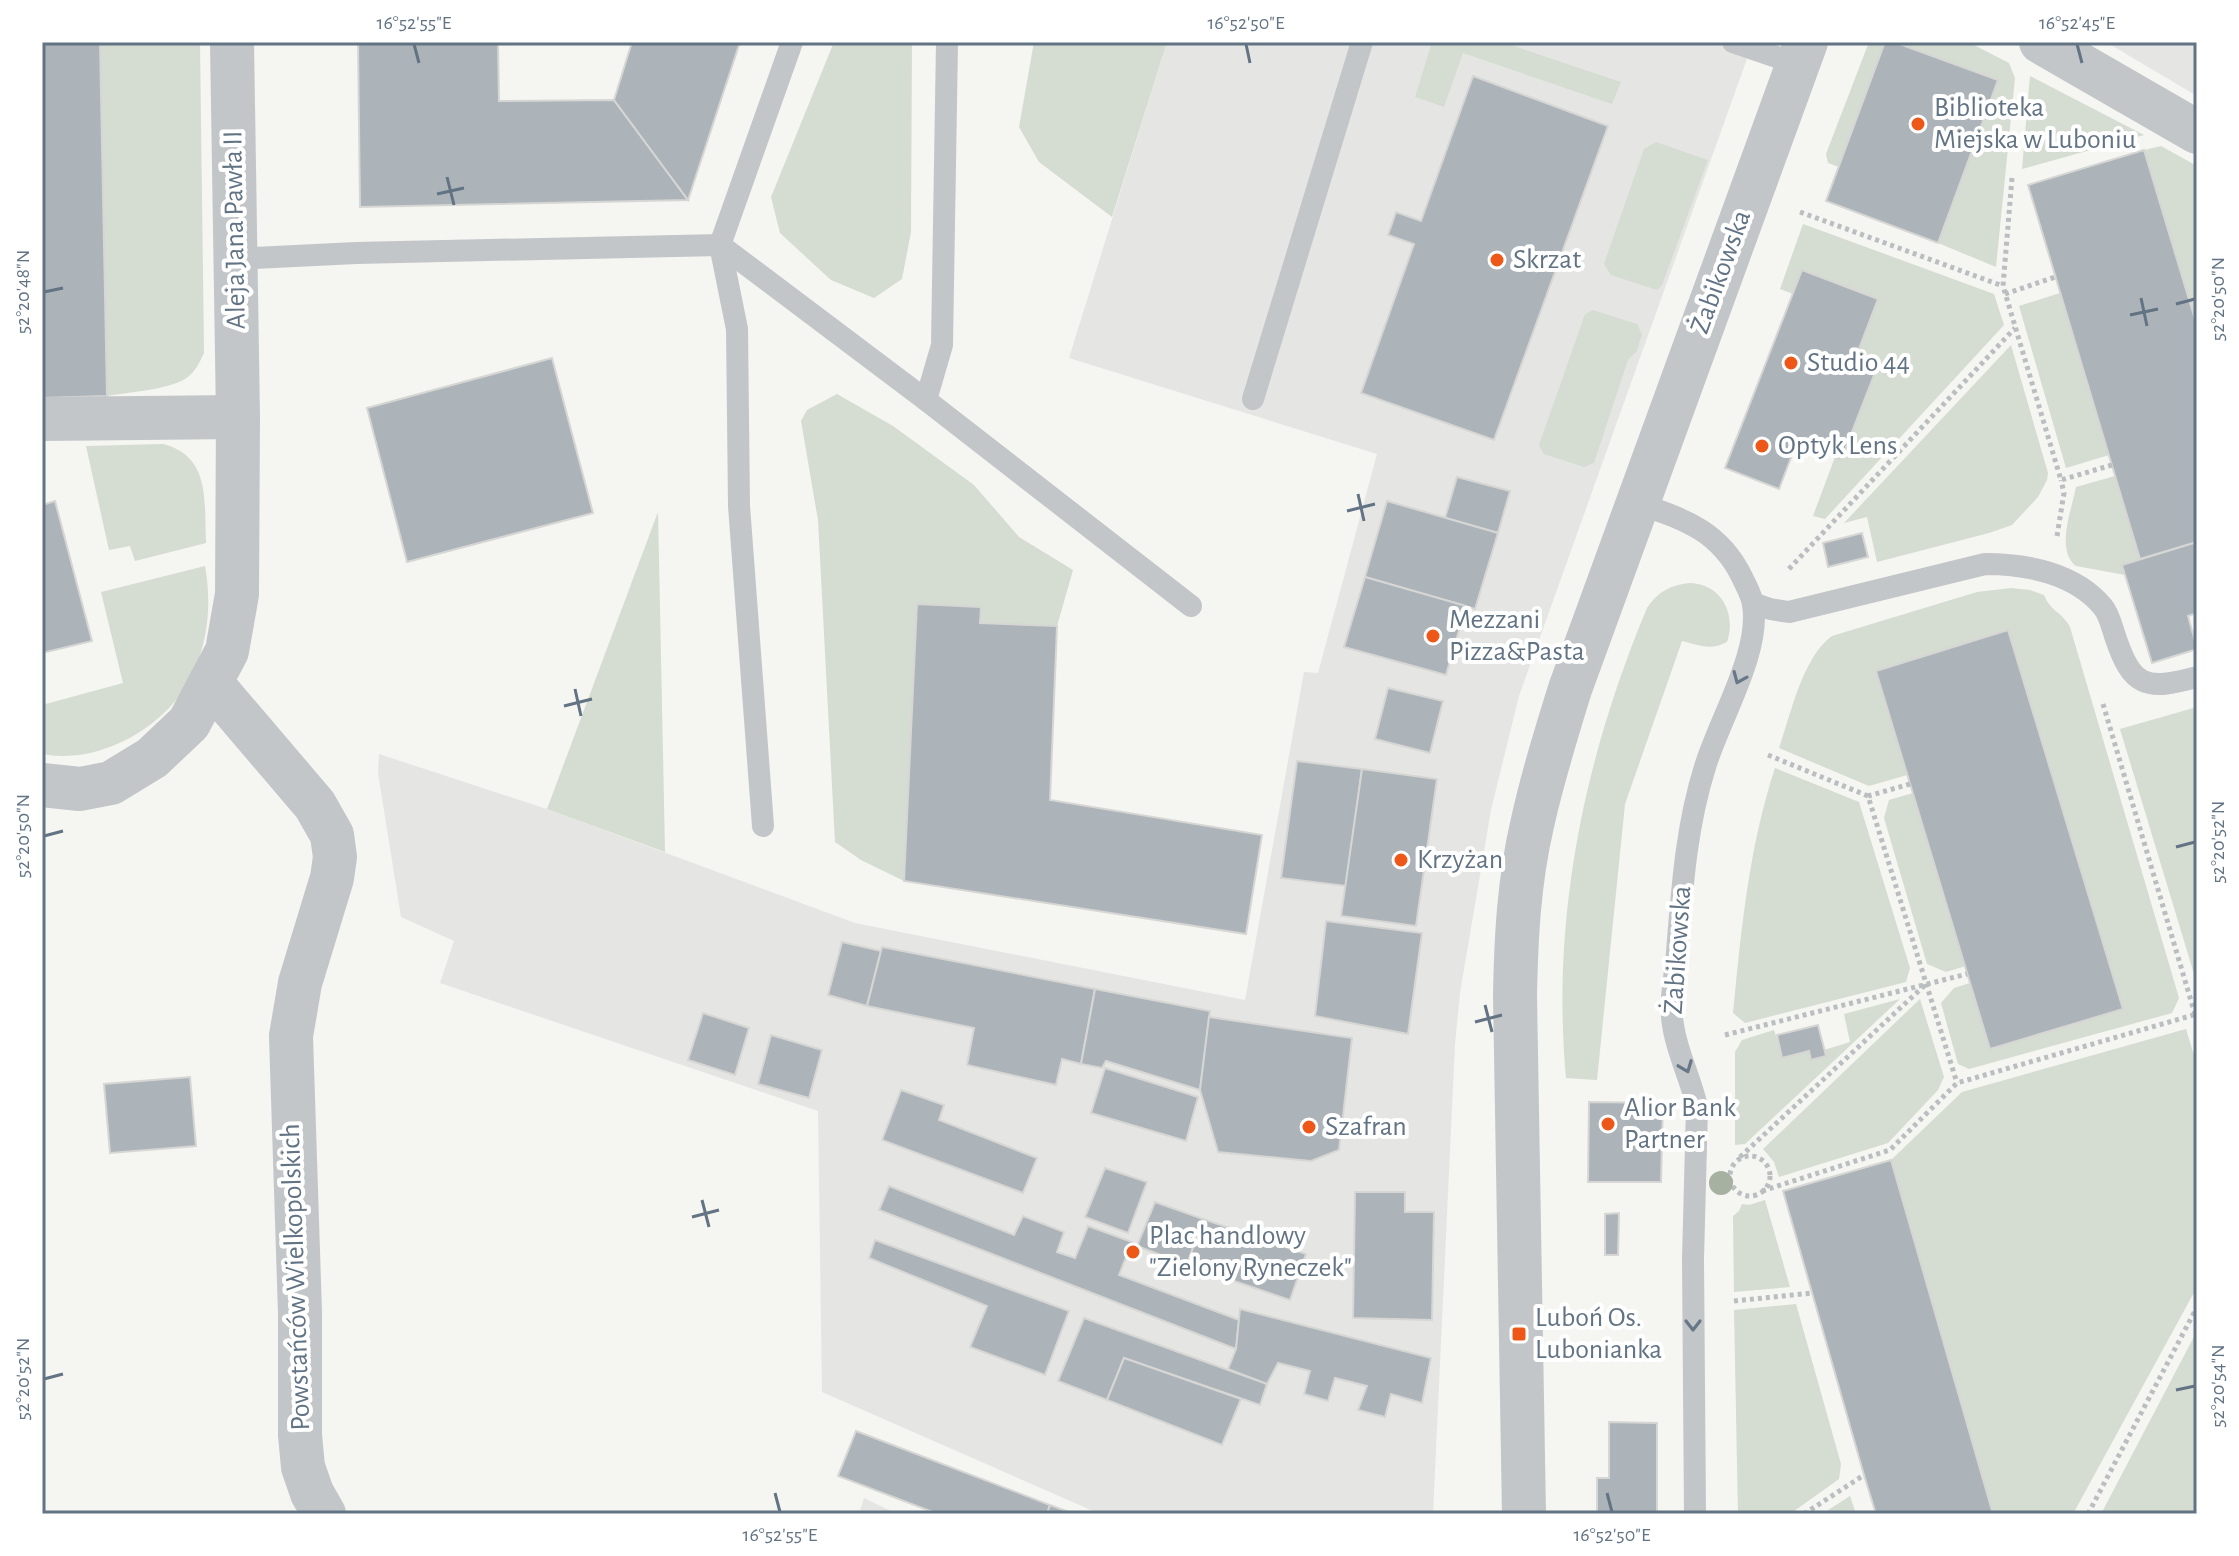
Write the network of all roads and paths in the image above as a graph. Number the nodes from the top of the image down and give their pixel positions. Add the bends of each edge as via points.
1 (232, 42) edge
2 (792, 42) edge
3 (947, 42) edge
4 (1362, 42) edge
5 (1733, 42) edge
6 (2041, 42) edge
7 (1802, 53) edge
8 (2197, 132) edge
9 (2012, 178) dead end
10 (1795, 210) dead end
11 (720, 245) junction
12 (236, 259) junction
13 (2055, 277) dead end
14 (2003, 286) junction
15 (2005, 294) junction
16 (2015, 327) junction
17 (1253, 399) dead end
18 (926, 400) junction
19 (238, 417) junction
20 (42, 419) edge
21 (2112, 465) dead end
22 (1637, 503) junction
23 (1787, 572) dead end
24 (1753, 603) junction
25 (1191, 606) dead end
26 (2197, 677) edge
27 (211, 683) junction
28 (2101, 698) dead end
29 (1768, 755) dead end
30 (1910, 784) dead end
31 (42, 785) edge
32 (1868, 796) junction
33 (763, 826) dead end
34 (1967, 974) dead end
35 (1925, 985) junction
36 (2196, 1017) edge
37 (1725, 1035) dead end
38 (1957, 1083) junction
39 (1740, 1157) junction
40 (1762, 1191) junction
41 (2197, 1307) edge
42 (1864, 1475) dead end
43 (324, 1514) edge
44 (1524, 1514) edge
45 (1695, 1514) edge
46 (1804, 1514) edge
47 (2088, 1514) edge

1 - 12 street, Aleja Jana Pawła II
2 - 11 lane
3 - 18 lane via 942,345
4 - 17 lane
5 - 7 lane
6 - 8 street
7 - 22 street, Żabikowska
9 - 14 path
10 - 14 path
11 - 12 lane
11 - 18 lane
11 - 33 lane via 737,329 739,506
12 - 19 street, Aleja Jana Pawła II
13 - 15 path
14 - 15 path
15 - 16 path
16 - 21 path via 2061,480
16 - 23 path
18 - 25 lane
19 - 20 street
19 - 27 street, Aleja Jana Pawła II via 237,594 227,651
22 - 24 lane, Żabikowska via 1686,520 1723,547
22 - 44 street, Żabikowska via 1543,777 1516,933
24 - 26 lane via 1789,612 1985,564 2017,564 2069,582 2105,609 2124,664 2142,681 2171,684
24 -> 45 lane, Żabikowska via 1745,663 1695,804 1684,864 1673,1001 1672,1025 1697,1107
27 - 31 street, Aleja Jana Pawła II via 189,723 152,758 111,783 80,789
27 - 43 street, Powstańców Wielkopolskich via 315,805 332,835 335,857 291,1036 300,1435 303,1467
28 - 36 path
29 - 32 path
30 - 32 path
32 - 35 path
34 - 35 path
35 - 37 path
35 - 38 path
35 - 39 path
36 - 38 path
38 - 40 path via 1890,1150
39 - 40 path via 1759,1158 1768,1167 1769,1180
39 - 40 path via 1731,1167 1733,1187 1750,1196
41 - 47 path
42 - 46 path

